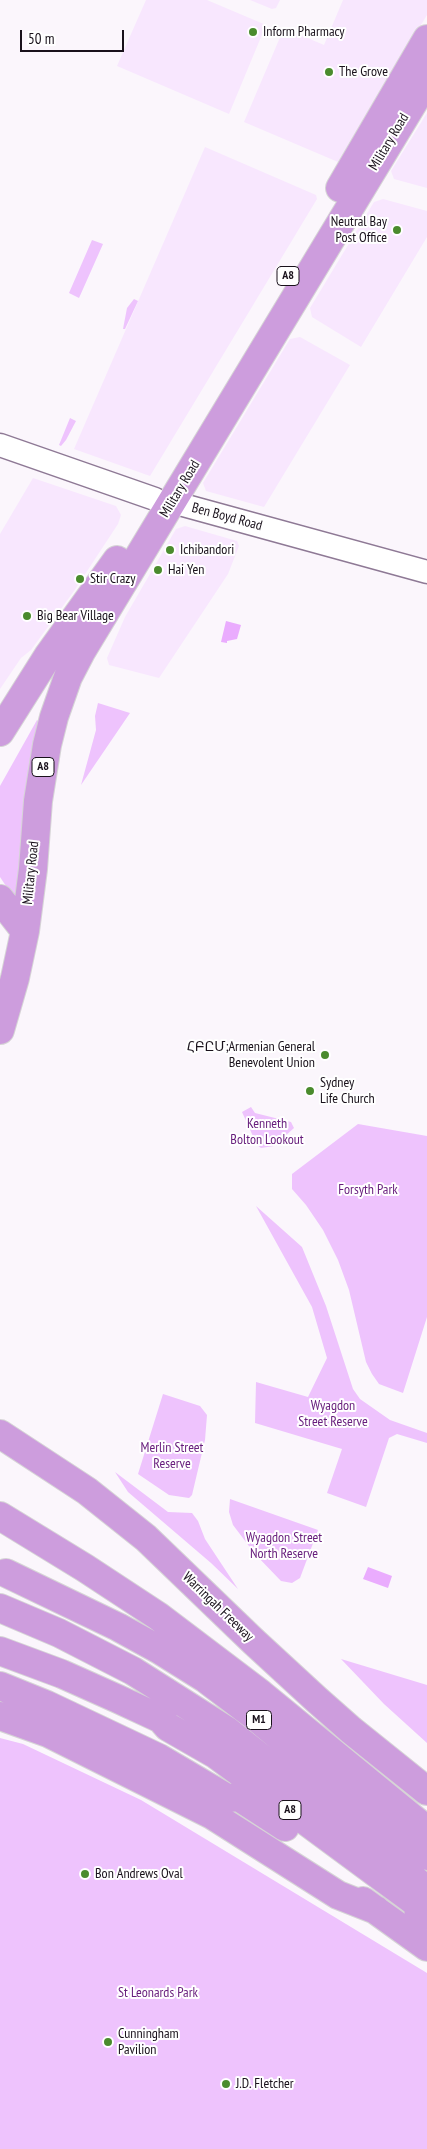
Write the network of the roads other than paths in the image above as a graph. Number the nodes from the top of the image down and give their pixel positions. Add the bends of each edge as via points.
1 (427, 39) edge
2 (427, 80) edge
3 (0, 445) edge
4 (164, 500) junction
5 (427, 572) edge
6 (68, 677) junction
7 (0, 733) edge
8 (0, 899) edge
9 (25, 931) junction
10 (0, 1030) edge
11 (0, 1434) edge
12 (0, 1516) edge
13 (3, 1585) edge
14 (0, 1608) edge
15 (12, 1656) edge
16 (0, 1686) edge
17 (0, 1716) edge
18 (160, 1720) junction
19 (427, 1791) edge
20 (227, 1798) junction
21 (427, 1830) edge
22 (427, 1856) edge
23 (414, 1873) edge
24 (427, 1890) edge
25 (376, 1910) junction
26 (423, 1921) edge
27 (427, 1947) edge

1 - 4 highway, Military Road / A8
2 - 4 highway, Military Road / A8
3 - 4 street, Ben Boyd Road
4 - 5 street, Ben Boyd Road
4 - 6 highway, Military Road / A8
4 - 7 highway, Military Road / A8 via 48,656
6 - 7 highway via 41,692 27,712
6 - 9 highway, Military Road / A8 via 54,717 42,774
8 - 9 highway
9 - 10 highway, A8 via 16,978
11 - 19 highway, Warringah Freeway via 87,1491 131,1526 316,1699
12 - 21 highway via 158,1616
13 - 22 highway, M1 via 118,1627 206,1679
13 - 23 highway via 181,1688 242,1728
14 - 23 highway, M1 via 133,1671 226,1730
15 - 18 highway, A8 via 92,1687
16 - 20 highway via 160,1758
17 - 25 highway via 48,1734 195,1807 252,1839 338,1895
18 - 23 highway via 171,1720 271,1780 385,1865
18 - 26 highway, A8 via 215,1754 418,1904
20 - 25 highway via 232,1808
20 - 26 highway via 238,1797
23 - 24 highway, M1
25 - 27 highway

